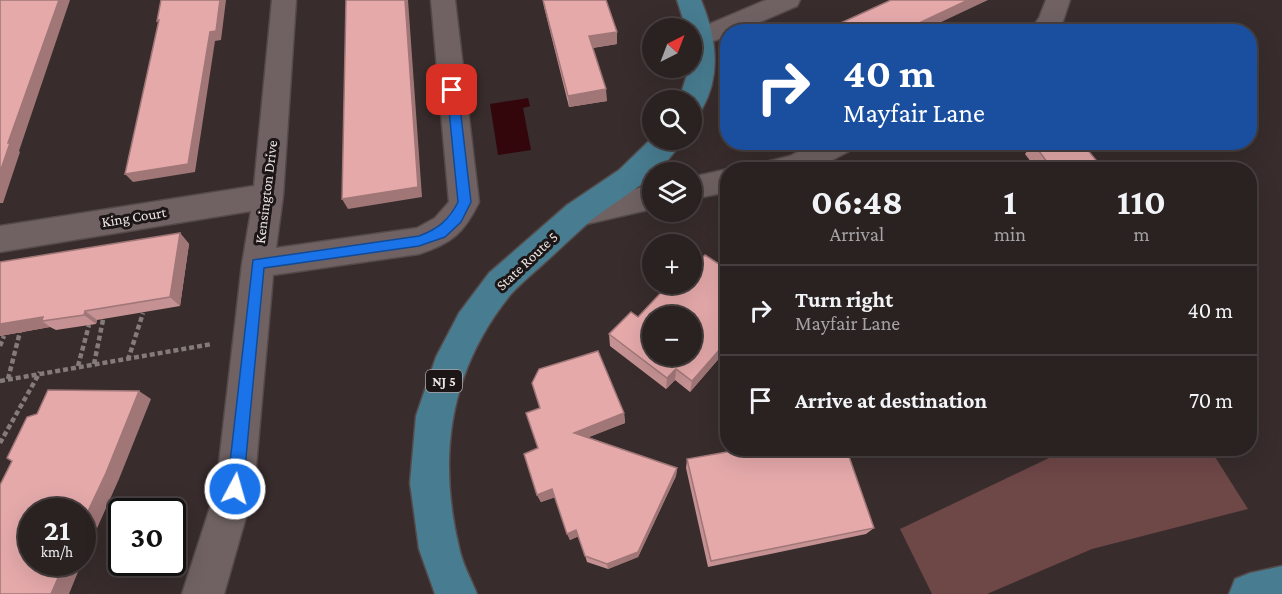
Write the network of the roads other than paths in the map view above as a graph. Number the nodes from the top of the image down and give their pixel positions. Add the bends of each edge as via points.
1 (284, 0) edge
2 (443, 0) edge
3 (689, 0) edge
4 (788, 0) edge
5 (1058, 0) edge
6 (695, 18) edge
7 (732, 24) edge
8 (1048, 24) edge
9 (720, 29) edge
10 (702, 37) edge
11 (659, 150) edge
12 (827, 150) edge
13 (803, 162) edge
14 (720, 182) edge
15 (702, 186) edge
16 (268, 196) junction
17 (642, 199) edge
18 (578, 214) junction
19 (0, 238) edge
20 (258, 264) junction
21 (1282, 587) edge
22 (203, 594) edge
23 (456, 594) edge
24 (1250, 594) edge

1 - 16 street, Kensington Drive
2 - 20 street via 464,202 456,219 440,233 419,241
3 - 6 main road
4 - 7 street
5 - 8 street
9 - 10 street
11 - 18 main road, State Route 5 / NJ 5 via 629,178
12 - 13 street
14 - 15 street
16 - 19 street, King Court
16 - 20 street, Kensington Drive
17 - 18 street
18 - 23 main road, State Route 5 / NJ 5 via 501,283 471,323 448,368 434,416 429,483 439,549
20 - 22 street, Kensington Drive via 235,489
21 - 24 main road

